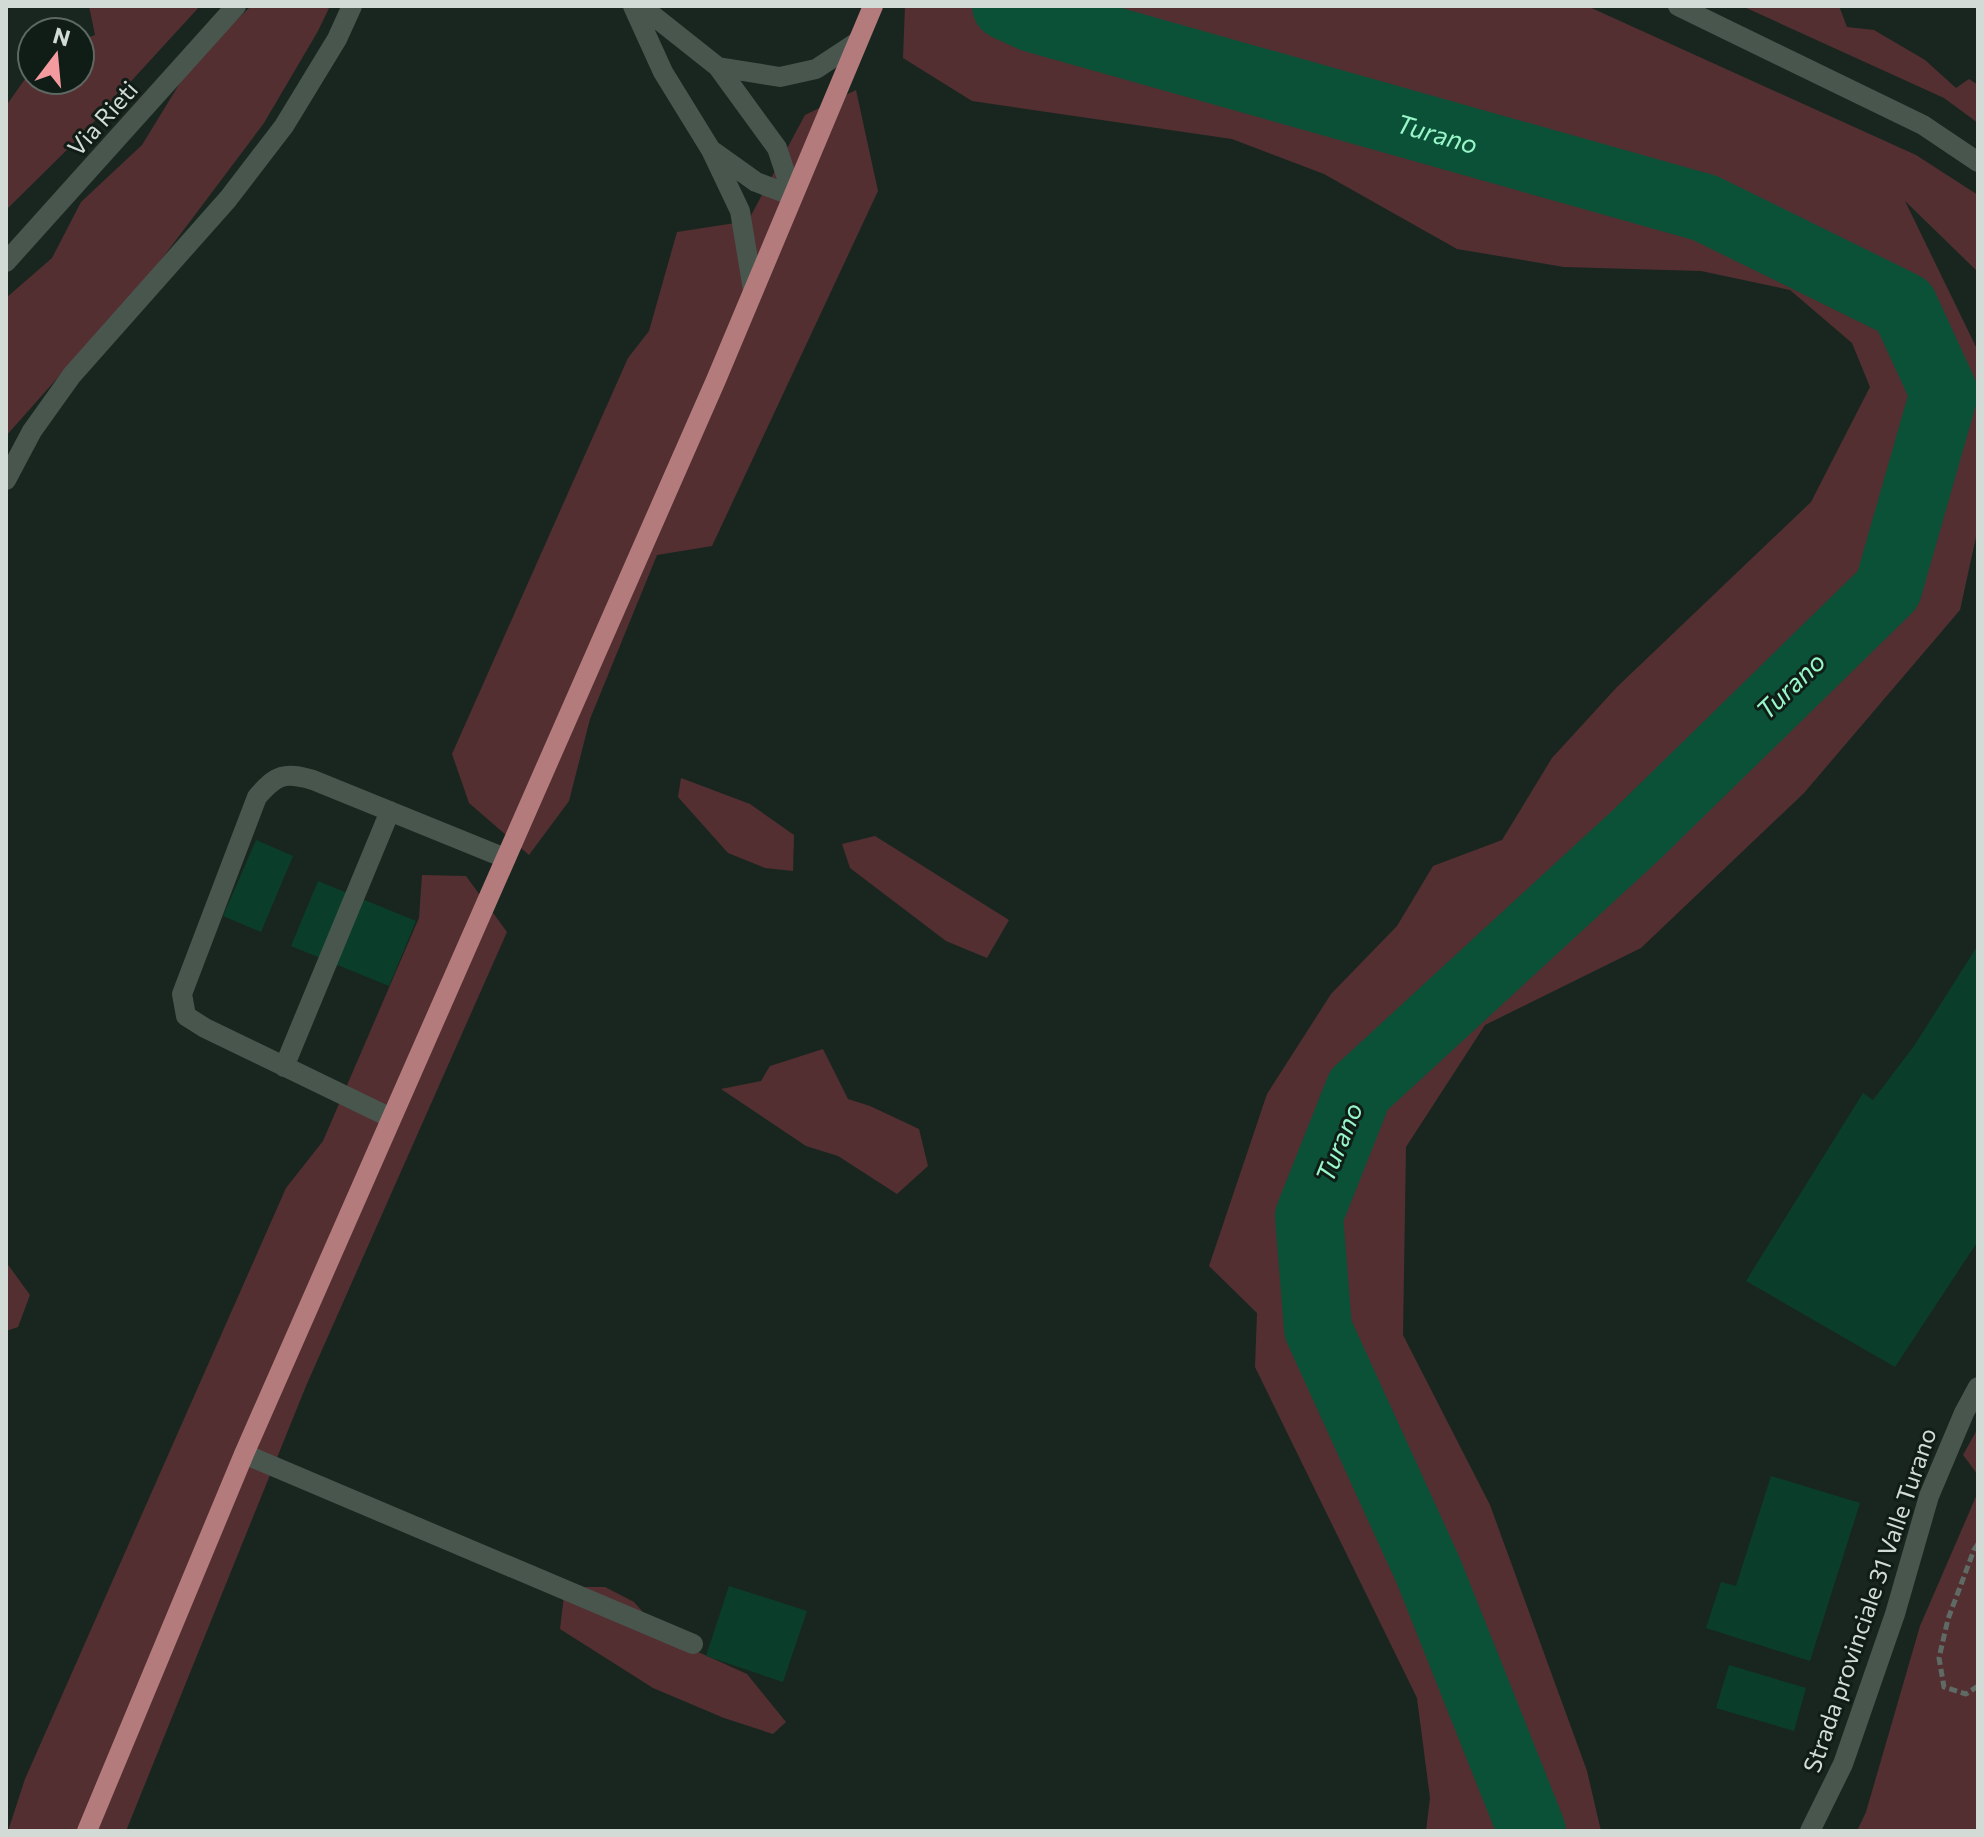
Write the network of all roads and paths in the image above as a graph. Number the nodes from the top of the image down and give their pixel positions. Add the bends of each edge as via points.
1 (236, 6) edge
2 (352, 6) edge
3 (633, 6) edge
4 (641, 6) edge
5 (873, 6) edge
6 (1678, 6) edge
7 (857, 42) junction
8 (718, 67) junction
9 (711, 150) junction
10 (1978, 162) edge
11 (793, 196) junction
12 (6, 262) edge
13 (753, 290) junction
14 (6, 480) edge
15 (390, 811) junction
16 (505, 858) junction
17 (284, 1067) junction
18 (391, 1118) junction
19 (1978, 1387) edge
20 (244, 1454) junction
21 (1978, 1544) edge
22 (693, 1644) dead end
23 (1978, 1686) edge
24 (87, 1831) edge
25 (1810, 1831) edge

1 - 12 street, Via Rieti
2 - 14 street via 284,126 228,199 72,375 32,431
3 - 9 street via 663,72
4 - 8 street
5 - 7 main road
6 - 10 street via 1923,125
7 - 8 street via 816,69 780,77
7 - 11 main road
8 - 11 street via 777,148
9 - 11 street via 756,182
9 - 13 street via 740,211
11 - 13 main road
13 - 16 main road
15 - 16 street
15 - 17 street
15 - 17 street via 292,774 272,779 257,797 182,994 186,1016
16 - 18 main road
17 - 18 street
18 - 20 main road
19 - 25 street, Strada provinciale 31 Valle Turano via 1929,1496 1843,1764
20 - 22 street
20 - 24 main road
21 - 23 path via 1948,1619 1939,1658 1944,1687 1966,1694

